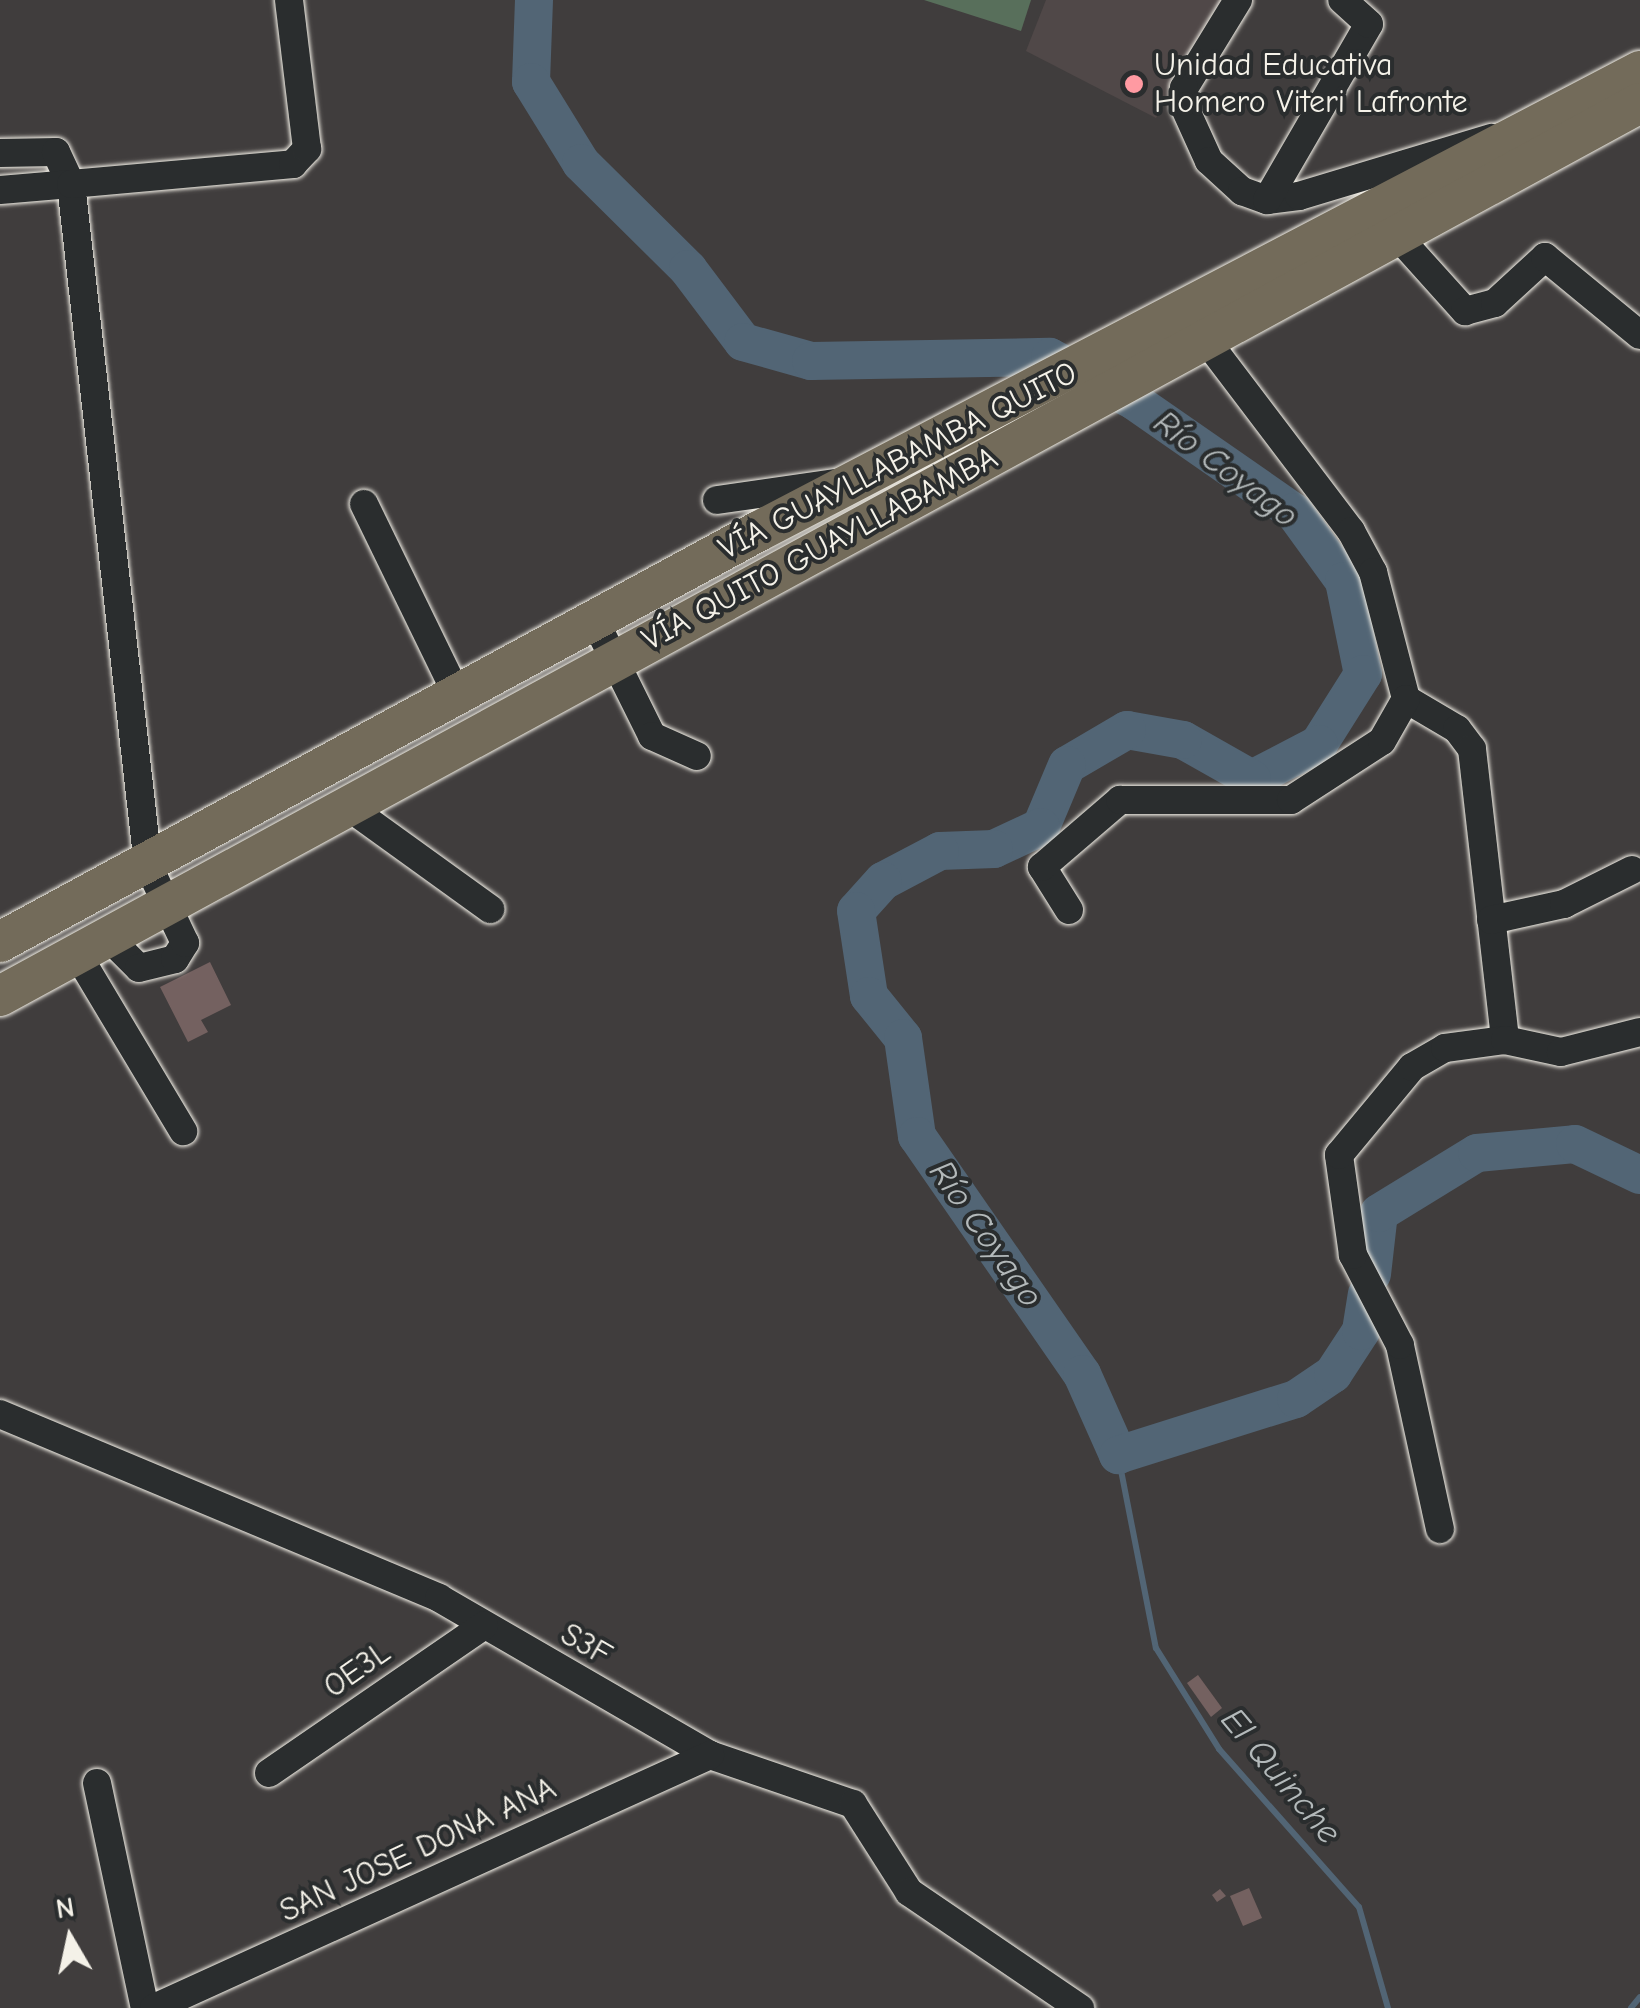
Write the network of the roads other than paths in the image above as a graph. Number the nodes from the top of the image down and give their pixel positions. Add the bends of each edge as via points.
1 (289, 0) edge
2 (1238, 0) edge
3 (1342, 0) edge
4 (1640, 70) edge
5 (1640, 104) edge
6 (1532, 130) junction
7 (0, 154) edge
8 (70, 184) junction
9 (0, 190) edge
10 (1267, 200) junction
11 (1401, 240) junction
12 (1640, 335) edge
13 (1206, 340) junction
14 (862, 479) junction
15 (718, 500) dead end
16 (364, 504) dead end
17 (606, 640) junction
18 (457, 695) junction
19 (1406, 699) junction
20 (698, 756) dead end
21 (346, 806) junction
22 (148, 865) junction
23 (1632, 870) dead end
24 (168, 902) junction
25 (490, 909) dead end
26 (1068, 910) dead end
27 (1491, 920) junction
28 (0, 942) edge
29 (91, 944) junction
30 (0, 996) edge
31 (1640, 1032) edge
32 (1505, 1040) junction
33 (184, 1130) dead end
34 (0, 1414) edge
35 (1440, 1530) dead end
36 (484, 1625) junction
37 (710, 1755) junction
38 (269, 1773) dead end
39 (97, 1783) dead end
40 (146, 2008) edge
41 (154, 2008) edge
42 (1080, 2008) edge

1 - 8 street via 307,149 292,164
2 - 10 street via 1184,88 1184,106 1222,179
3 - 10 street via 1369,24
4 - 6 highway, VÍA GUAYLLABAMBA QUITO
5 - 11 highway, VÍA QUITO GUAYLLABAMBA
6 - 10 street
6 - 14 highway, VÍA GUAYLLABAMBA QUITO
7 - 8 street via 56,152
8 - 9 street
8 - 22 street
11 - 12 street via 1457,306 1477,313 1538,259 1555,260
11 - 13 highway, VÍA QUITO GUAYLLABAMBA
13 - 17 highway, VÍA QUITO GUAYLLABAMBA via 1056,423
13 - 19 street via 1351,531 1373,572
14 - 15 street
14 - 17 highway, VÍA GUAYLLABAMBA QUITO
16 - 18 street
17 - 18 highway, VÍA GUAYLLABAMBA QUITO
17 - 20 street via 652,736
17 - 21 highway, VÍA QUITO GUAYLLABAMBA
18 - 22 highway, VÍA GUAYLLABAMBA QUITO
19 - 26 street via 1382,741 1290,800 1120,800 1042,867
19 - 27 street via 1458,728 1472,749
21 - 24 highway, VÍA QUITO GUAYLLABAMBA
21 - 25 street
22 - 24 street
22 - 28 highway, VÍA GUAYLLABAMBA QUITO
23 - 27 street via 1564,904
24 - 29 highway, VÍA QUITO GUAYLLABAMBA
27 - 32 street
29 - 30 highway, VÍA QUITO GUAYLLABAMBA
29 - 33 street
31 - 32 street via 1562,1052
32 - 35 street via 1445,1048 1412,1067 1339,1155 1353,1254 1400,1345
34 - 36 street, S3F
36 - 37 street, S3F
36 - 38 street, OE3L
37 - 41 street, SAN JOSE DONA ANA
37 - 42 street, S3F via 854,1804 910,1892
39 - 40 street

